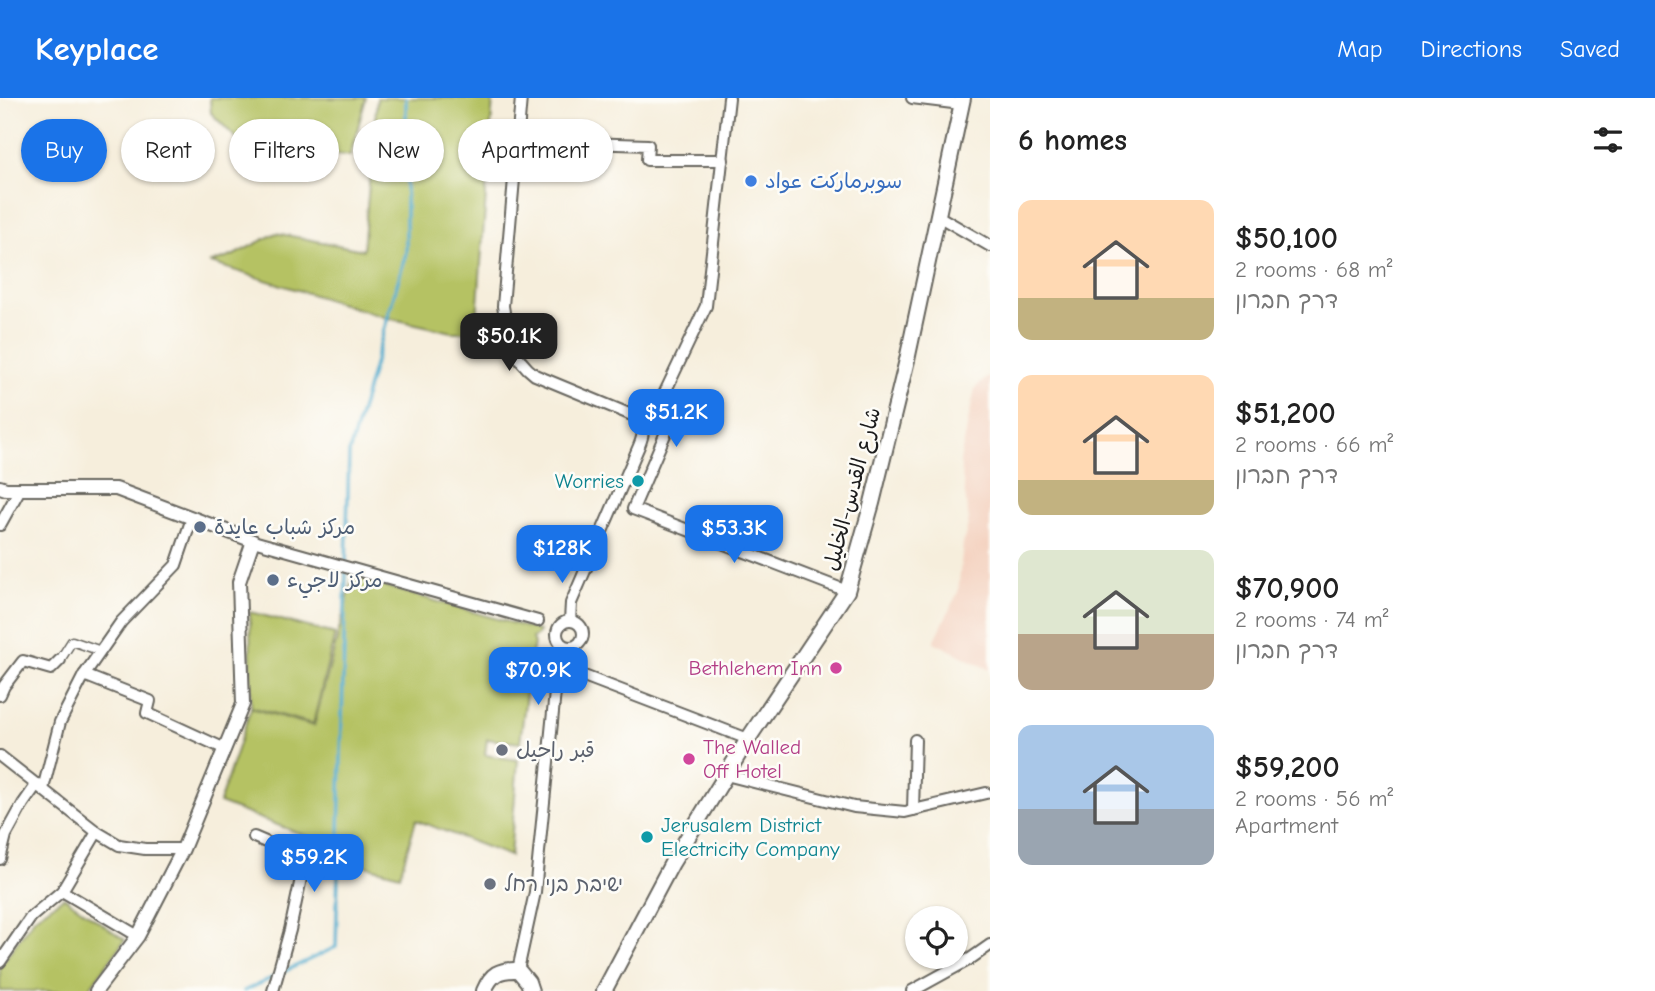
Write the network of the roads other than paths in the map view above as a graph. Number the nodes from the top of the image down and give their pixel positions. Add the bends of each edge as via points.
1 (521, 98) edge
2 (729, 98) edge
3 (912, 98) edge
4 (962, 101) edge
5 (613, 144) edge
6 (723, 160) junction
7 (938, 216) junction
8 (990, 246) edge
9 (0, 487) edge
10 (20, 489) junction
11 (192, 518) junction
12 (0, 525) edge
13 (253, 541) junction
14 (848, 591) junction
15 (538, 621) dead end
16 (570, 621) dead end
17 (101, 651) junction
18 (60, 660) joint
19 (84, 675) junction
20 (0, 695) edge
21 (748, 739) junction
22 (915, 740) dead end
23 (223, 748) junction
24 (0, 757) edge
25 (726, 775) junction
26 (40, 787) junction
27 (986, 793) dead end
28 (913, 810) junction
29 (97, 832) junction
30 (254, 837) dead end
31 (183, 849) junction
32 (0, 859) edge
33 (62, 891) junction
34 (138, 936) junction
35 (990, 945) edge
36 (0, 962) edge
37 (518, 970) junction
38 (96, 991) edge
39 (273, 991) edge
40 (484, 991) edge
41 (531, 991) edge
42 (604, 991) edge
43 (912, 991) edge

1 - 16 street via 503,306 506,330 524,367 535,375 634,416 643,428 571,603
2 - 6 street
3 - 4 street
4 - 7 main road, شارع القدس-الخليل
5 - 6 street via 648,145 647,160
6 - 14 street via 706,306 657,409 662,416 673,416 633,509
7 - 8 street
7 - 14 main road, شارع القدس-الخليل via 873,503
9 - 10 street
10 - 11 street via 116,489
10 - 12 street
11 - 13 street
11 - 17 street via 176,565 121,622
13 - 15 street
13 - 23 street via 239,582 243,704
14 - 21 main road, شارع القدس-الخليل
17 - 18 street via 72,641
17 - 19 street
18 - 20 street via 51,670 23,661
19 - 23 street via 150,701 148,713
19 - 26 street via 60,722
21 - 25 main road, شارع القدس-الخليل
21 - 37 street via 584,676 569,675 556,682 535,892
22 - 28 street
23 - 31 street
24 - 26 street
25 - 28 street via 855,807
25 - 42 main road, شارع القدس-الخليل via 672,863
26 - 29 street
26 - 32 street via 6,835
27 - 28 street
29 - 31 street via 119,845
29 - 33 street
30 - 39 street via 294,855 303,869
31 - 34 street
33 - 34 street
33 - 36 street via 31,917
34 - 38 street
35 - 43 street
37 - 40 main road via 491,976
37 - 41 main road

